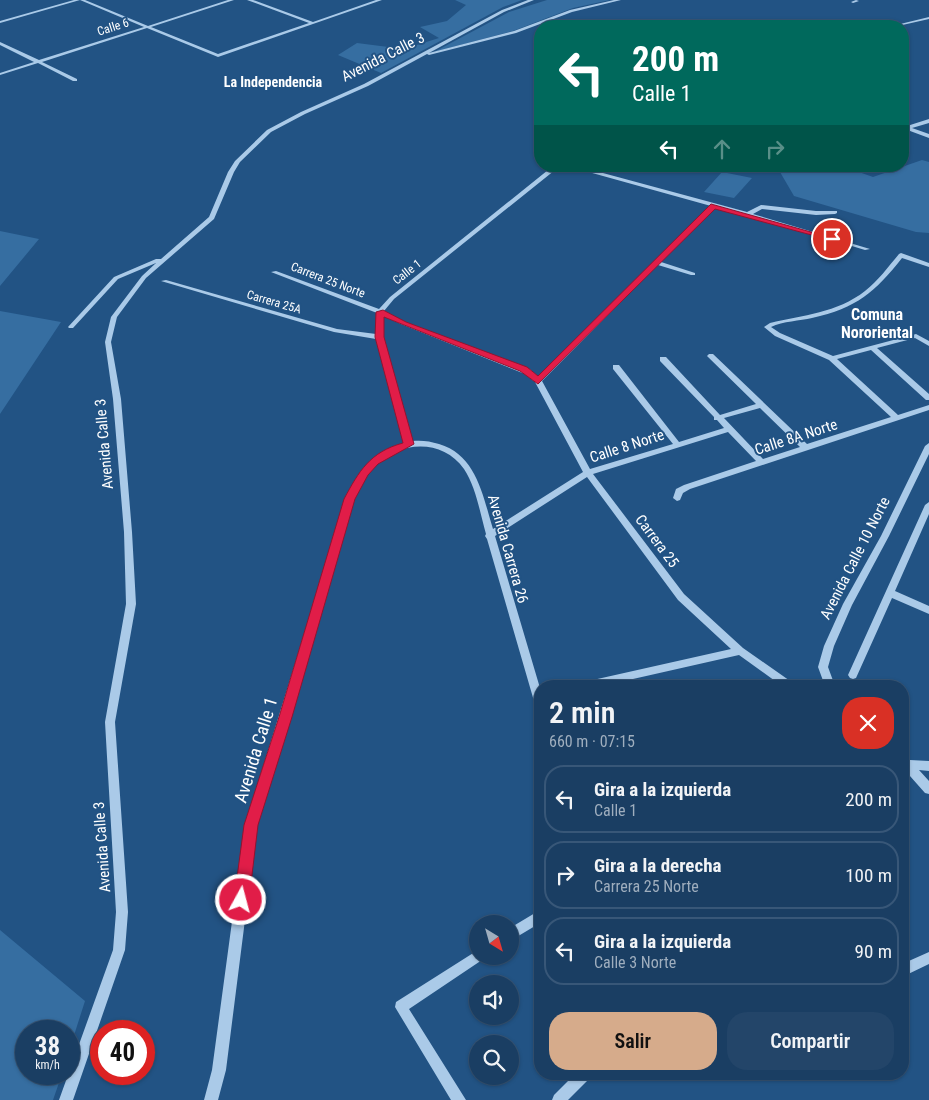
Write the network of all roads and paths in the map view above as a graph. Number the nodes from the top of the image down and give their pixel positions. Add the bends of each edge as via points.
1 (78, 0) edge
2 (82, 0) edge
3 (232, 0) edge
4 (249, 0) edge
5 (380, 0) edge
6 (532, 0) edge
7 (619, 0) edge
8 (929, 18) edge
9 (547, 20) edge
10 (0, 22) edge
11 (313, 23) junction
12 (909, 23) edge
13 (534, 25) edge
14 (147, 27) junction
15 (0, 43) edge
16 (419, 56) junction
17 (38, 62) junction
18 (0, 74) edge
19 (75, 80) dead end
20 (929, 121) edge
21 (909, 126) edge
22 (909, 128) edge
23 (929, 136) edge
24 (550, 172) edge
25 (592, 172) edge
26 (714, 206) junction
27 (835, 212) dead end
28 (748, 214) junction
29 (867, 249) dead end
30 (168, 256) junction
31 (658, 263) junction
32 (929, 265) edge
33 (274, 272) dead end
34 (693, 274) dead end
35 (164, 281) dead end
36 (380, 312) junction
37 (71, 327) dead end
38 (379, 337) junction
39 (929, 344) edge
40 (873, 348) junction
41 (711, 356) dead end
42 (832, 358) junction
43 (663, 359) dead end
44 (616, 367) dead end
45 (538, 382) junction
46 (929, 398) edge
47 (761, 405) junction
48 (929, 407) edge
49 (717, 418) junction
50 (897, 418) junction
51 (728, 429) junction
52 (409, 444) junction
53 (678, 445) junction
54 (929, 446) edge
55 (806, 448) junction
56 (762, 463) junction
57 (588, 472) junction
58 (677, 498) dead end
59 (929, 506) edge
60 (925, 526) edge
61 (489, 536) junction
62 (890, 593) junction
63 (929, 610) edge
64 (740, 650) junction
65 (853, 675) dead end
66 (610, 680) edge
67 (781, 680) edge
68 (828, 680) edge
69 (534, 683) edge
70 (909, 762) edge
71 (928, 764) edge
72 (909, 766) edge
73 (929, 789) edge
74 (534, 920) edge
75 (519, 929) edge
76 (929, 958) edge
77 (469, 962) edge
78 (909, 969) edge
79 (578, 1080) edge
80 (66, 1100) edge
81 (211, 1100) edge
82 (459, 1100) edge
83 (559, 1100) edge

1 - 10 street
2 - 14 street
3 - 14 street, Calle 6
4 - 11 street
5 - 11 street
6 - 16 street, Avenida Calle 3 via 503,11
7 - 9 street
8 - 12 street
11 - 14 street via 218,56
13 - 16 street
14 - 17 street, Calle 6
15 - 17 street
16 - 30 street, Avenida Calle 3 via 270,131 231,172 212,218
17 - 18 street, Calle 6
17 - 19 street
20 - 21 street
22 - 23 street
24 - 36 street, Calle 1 via 392,298
25 - 26 street
26 - 28 street
26 - 31 street
27 - 28 street via 816,213 762,206
28 - 29 street
30 - 37 street via 116,278
30 - 80 street, Avenida Calle 3 via 144,276 120,306 111,324 108,342 117,399 131,604 110,722 122,912 119,950
31 - 34 street
31 - 45 street
32 - 42 street via 901,255 858,299 823,314 766,328
33 - 36 street, Carrera 25 Norte
35 - 38 street, Carrera 25A via 336,331
36 - 38 street
36 - 45 street, Carrera 25 Norte via 524,369
38 - 52 street
39 - 40 street via 916,336
40 - 42 street
40 - 46 street
41 - 47 street
42 - 50 street
43 - 49 street
44 - 53 street
45 - 57 street, Carrera 25
47 - 49 street
47 - 55 street
48 - 50 street, Calle 8A Norte
49 - 51 street
50 - 55 street, Calle 8A Norte
51 - 53 street, Calle 8 Norte
51 - 56 street
52 - 61 street, Avenida Carrera 26 via 425,442 443,447 467,465 474,479
52 - 81 street, Avenida Calle 1 via 386,453 364,473 340,526 286,717 251,825 219,1070
53 - 57 street, Calle 8 Norte
54 - 68 street, Avenida Calle 10 Norte via 829,646 823,668
55 - 56 street, Calle 8A Norte
56 - 58 street, Calle 8A Norte via 687,487 679,491
57 - 61 street, Calle 8 Norte
57 - 64 street, Carrera 25 via 681,597
59 - 60 street
60 - 62 street
61 - 69 street, Avenida Carrera 26
62 - 63 street
62 - 65 street
64 - 66 street
64 - 67 street, Carrera 25
70 - 71 street
72 - 73 street
74 - 75 street
76 - 78 street
77 - 82 street via 401,1007
79 - 83 street

